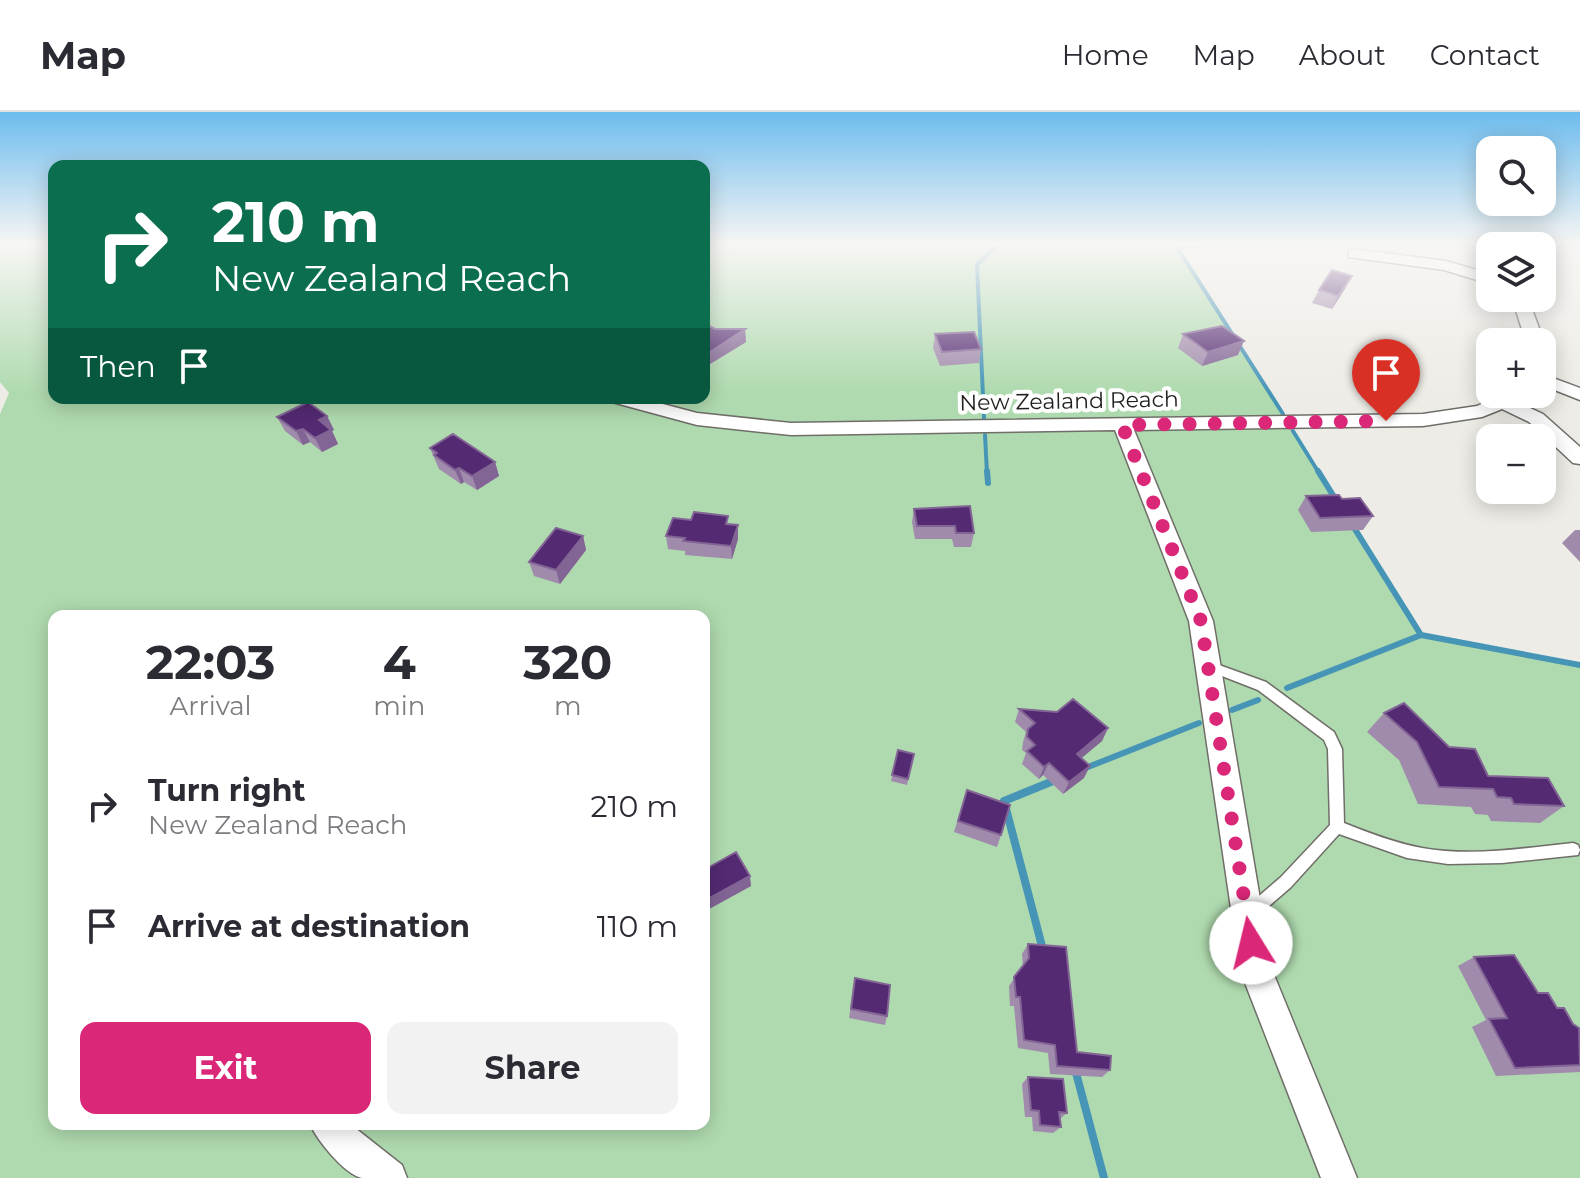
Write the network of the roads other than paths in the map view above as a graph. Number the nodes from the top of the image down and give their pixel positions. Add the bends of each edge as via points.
1 (1556, 385) edge
2 (1580, 394) edge
3 (641, 404) edge
4 (1481, 408) edge
5 (1524, 408) edge
6 (1122, 425) junction
7 (1580, 458) edge
8 (1208, 666) junction
9 (1337, 827) junction
10 (1573, 850) dead end
11 (1247, 916) junction
12 (332, 1130) edge
13 (389, 1178) edge
14 (1339, 1178) edge

1 - 2 street
3 - 6 street, New Zealand Reach via 756,427
4 - 6 street, New Zealand Reach via 1446,419
5 - 7 street
6 - 8 street via 1194,599
8 - 9 lane via 1262,686 1329,736 1335,749
8 - 11 street
9 - 10 lane via 1434,856
9 - 11 lane
11 - 14 street via 1256,970
12 - 13 street

